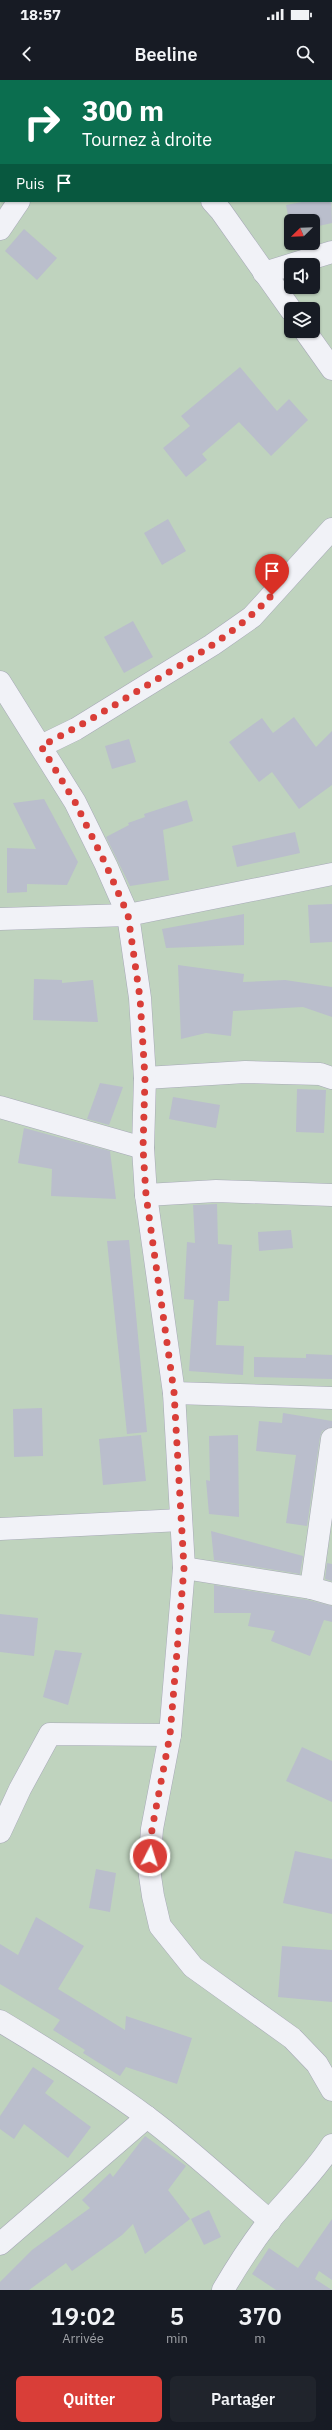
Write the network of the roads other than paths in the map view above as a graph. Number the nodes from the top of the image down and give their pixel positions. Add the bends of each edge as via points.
1 (18, 202) edge
2 (222, 204) edge
3 (0, 228) edge
4 (332, 252) edge
5 (264, 272) junction
6 (285, 302) edge
7 (311, 338) edge
8 (332, 369) edge
9 (332, 529) edge
10 (0, 682) edge
11 (41, 746) junction
12 (332, 874) edge
13 (128, 915) junction
14 (0, 919) edge
15 (145, 1078) junction
16 (332, 1078) edge
17 (0, 1107) edge
18 (143, 1148) junction
19 (146, 1195) junction
20 (332, 1195) edge
21 (174, 1392) junction
22 (332, 1398) edge
23 (332, 1439) edge
24 (181, 1520) junction
25 (0, 1529) edge
26 (184, 1568) junction
27 (311, 1588) junction
28 (332, 1594) edge
29 (170, 1735) junction
30 (0, 1832) edge
31 (0, 2021) edge
32 (332, 2090) edge
33 (147, 2117) junction
34 (332, 2146) edge
35 (270, 2221) junction
36 (0, 2244) edge
37 (223, 2290) edge

1 - 3 street
2 - 5 street
4 - 5 street
5 - 6 street
7 - 8 street
9 - 11 street via 252,617 90,721
10 - 11 street
11 - 13 street via 75,802
12 - 13 street
13 - 14 street
13 - 15 street via 140,998
15 - 16 street via 245,1072 320,1074
15 - 18 street
17 - 18 street
18 - 19 street
19 - 20 street via 216,1191
19 - 21 street
21 - 22 street
21 - 24 street
23 - 27 street
24 - 25 street
24 - 26 street
26 - 27 street
26 - 29 street
27 - 28 street
29 - 30 street via 50,1734
29 - 32 street via 152,1829 149,1869 160,1926 193,1967 292,2038 317,2064
31 - 33 street via 72,2064
33 - 35 street
33 - 36 street
34 - 35 street
35 - 37 street via 239,2262

